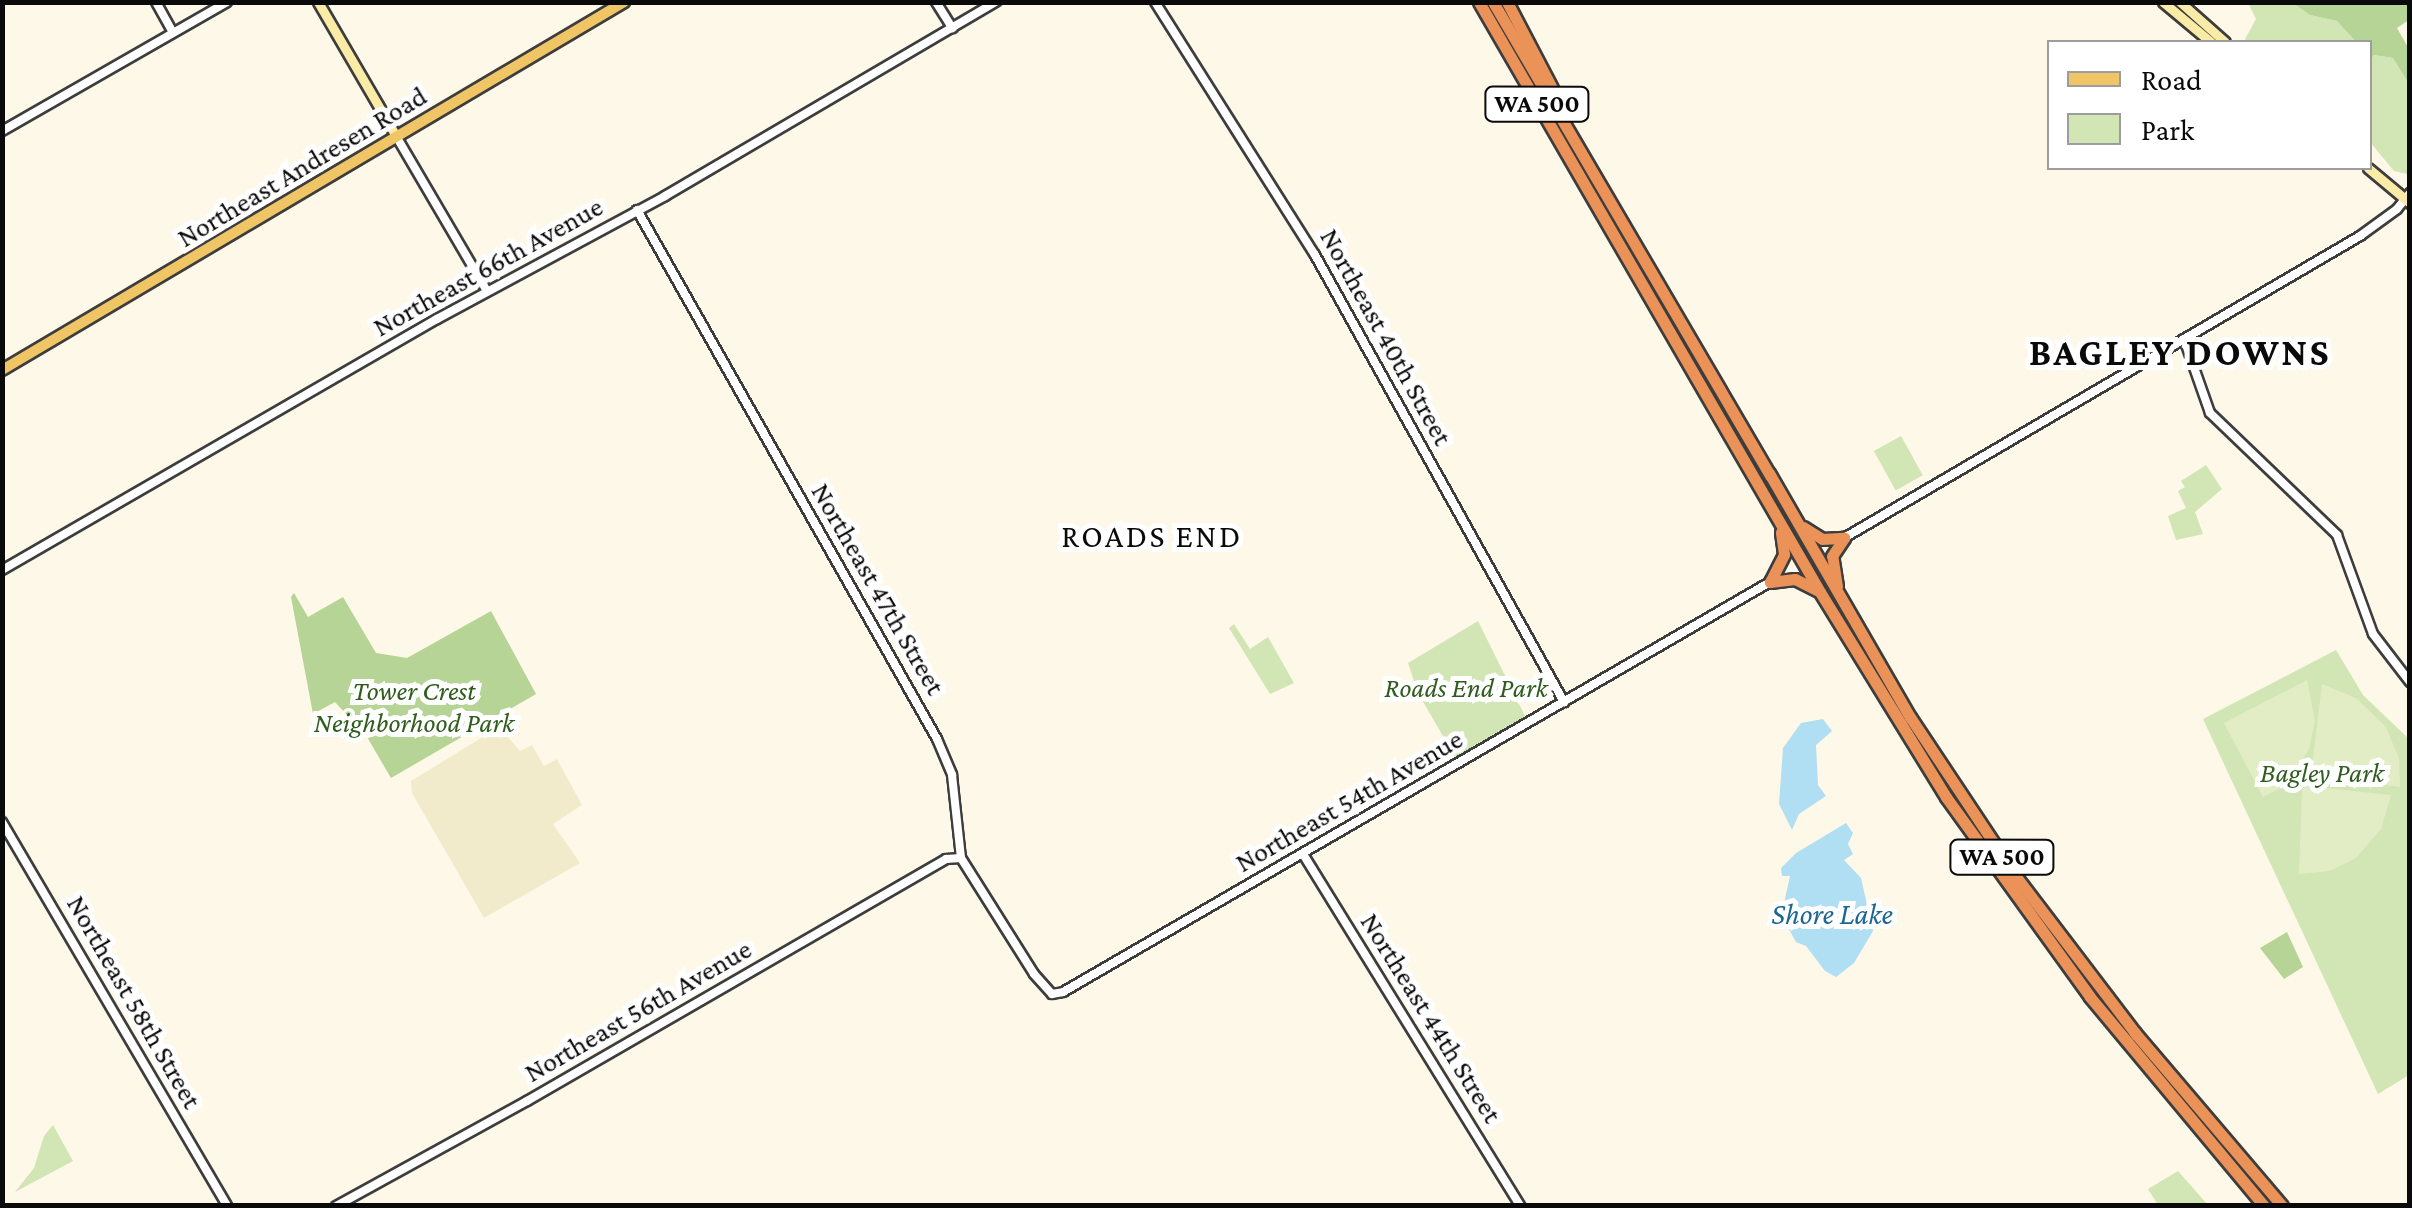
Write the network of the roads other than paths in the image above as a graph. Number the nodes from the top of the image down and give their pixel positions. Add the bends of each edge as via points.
1 (156, 2) edge
2 (227, 2) edge
3 (318, 2) edge
4 (624, 2) edge
5 (936, 2) edge
6 (996, 2) edge
7 (1155, 2) edge
8 (1470, 2) edge
9 (1479, 2) edge
10 (1494, 2) edge
11 (1507, 2) edge
12 (2163, 2) edge
13 (2180, 2) edge
14 (952, 28) junction
15 (173, 33) junction
16 (2209, 40) edge
17 (2222, 40) edge
18 (2, 132) edge
19 (396, 136) junction
20 (2371, 170) edge
21 (1592, 173) junction
22 (2408, 198) edge
23 (1596, 205) junction
24 (637, 210) junction
25 (487, 292) junction
26 (2184, 339) junction
27 (2, 370) edge
28 (1768, 473) junction
29 (1757, 483) junction
30 (1844, 538) junction
31 (2, 570) edge
32 (1770, 582) junction
33 (1820, 592) junction
34 (1866, 643) junction
35 (2410, 682) edge
36 (1564, 702) junction
37 (2, 822) edge
38 (1303, 854) junction
39 (961, 858) junction
40 (1052, 994) joint
41 (227, 1206) edge
42 (336, 1206) edge
43 (1520, 1206) edge
44 (2264, 1206) edge
45 (2282, 1206) edge

1 - 15 street
2 - 15 street
3 - 19 main road
4 - 19 main road, Northeast Andresen Road
5 - 14 street
6 - 14 street, Northeast 66th Avenue
7 - 36 street, Northeast 40th Street via 1315,255
8 - 23 highway
9 - 23 highway, WA 500
10 - 21 highway, WA 500
11 - 21 highway
12 - 16 main road
13 - 17 main road
14 - 24 street, Northeast 66th Avenue
15 - 18 street
19 - 25 street
19 - 27 main road, Northeast Andresen Road
20 - 22 main road
21 - 28 highway, WA 500
22 - 26 street via 2360,236
23 - 29 highway, WA 500
24 - 25 street, Northeast 66th Avenue
24 - 39 street, Northeast 47th Street via 937,739 953,780
25 - 31 street, Northeast 66th Avenue
26 - 30 street
26 - 35 street via 2210,414 2337,535 2373,634
28 - 30 highway via 1807,533
28 - 34 highway, WA 500
29 - 32 highway via 1785,544
29 - 33 highway, WA 500
30 - 34 highway via 1832,556 1833,573
32 - 33 highway via 1795,579
32 - 36 street, Northeast 54th Avenue
33 - 44 highway, WA 500 via 1905,734 2024,910
34 - 45 highway, WA 500 via 2042,913
36 - 38 street, Northeast 54th Avenue
37 - 41 street, Northeast 58th Street
38 - 40 street, Northeast 54th Avenue
38 - 43 street, Northeast 44th Street
39 - 40 street, Northeast 47th Street
39 - 42 street, Northeast 56th Avenue via 946,859

